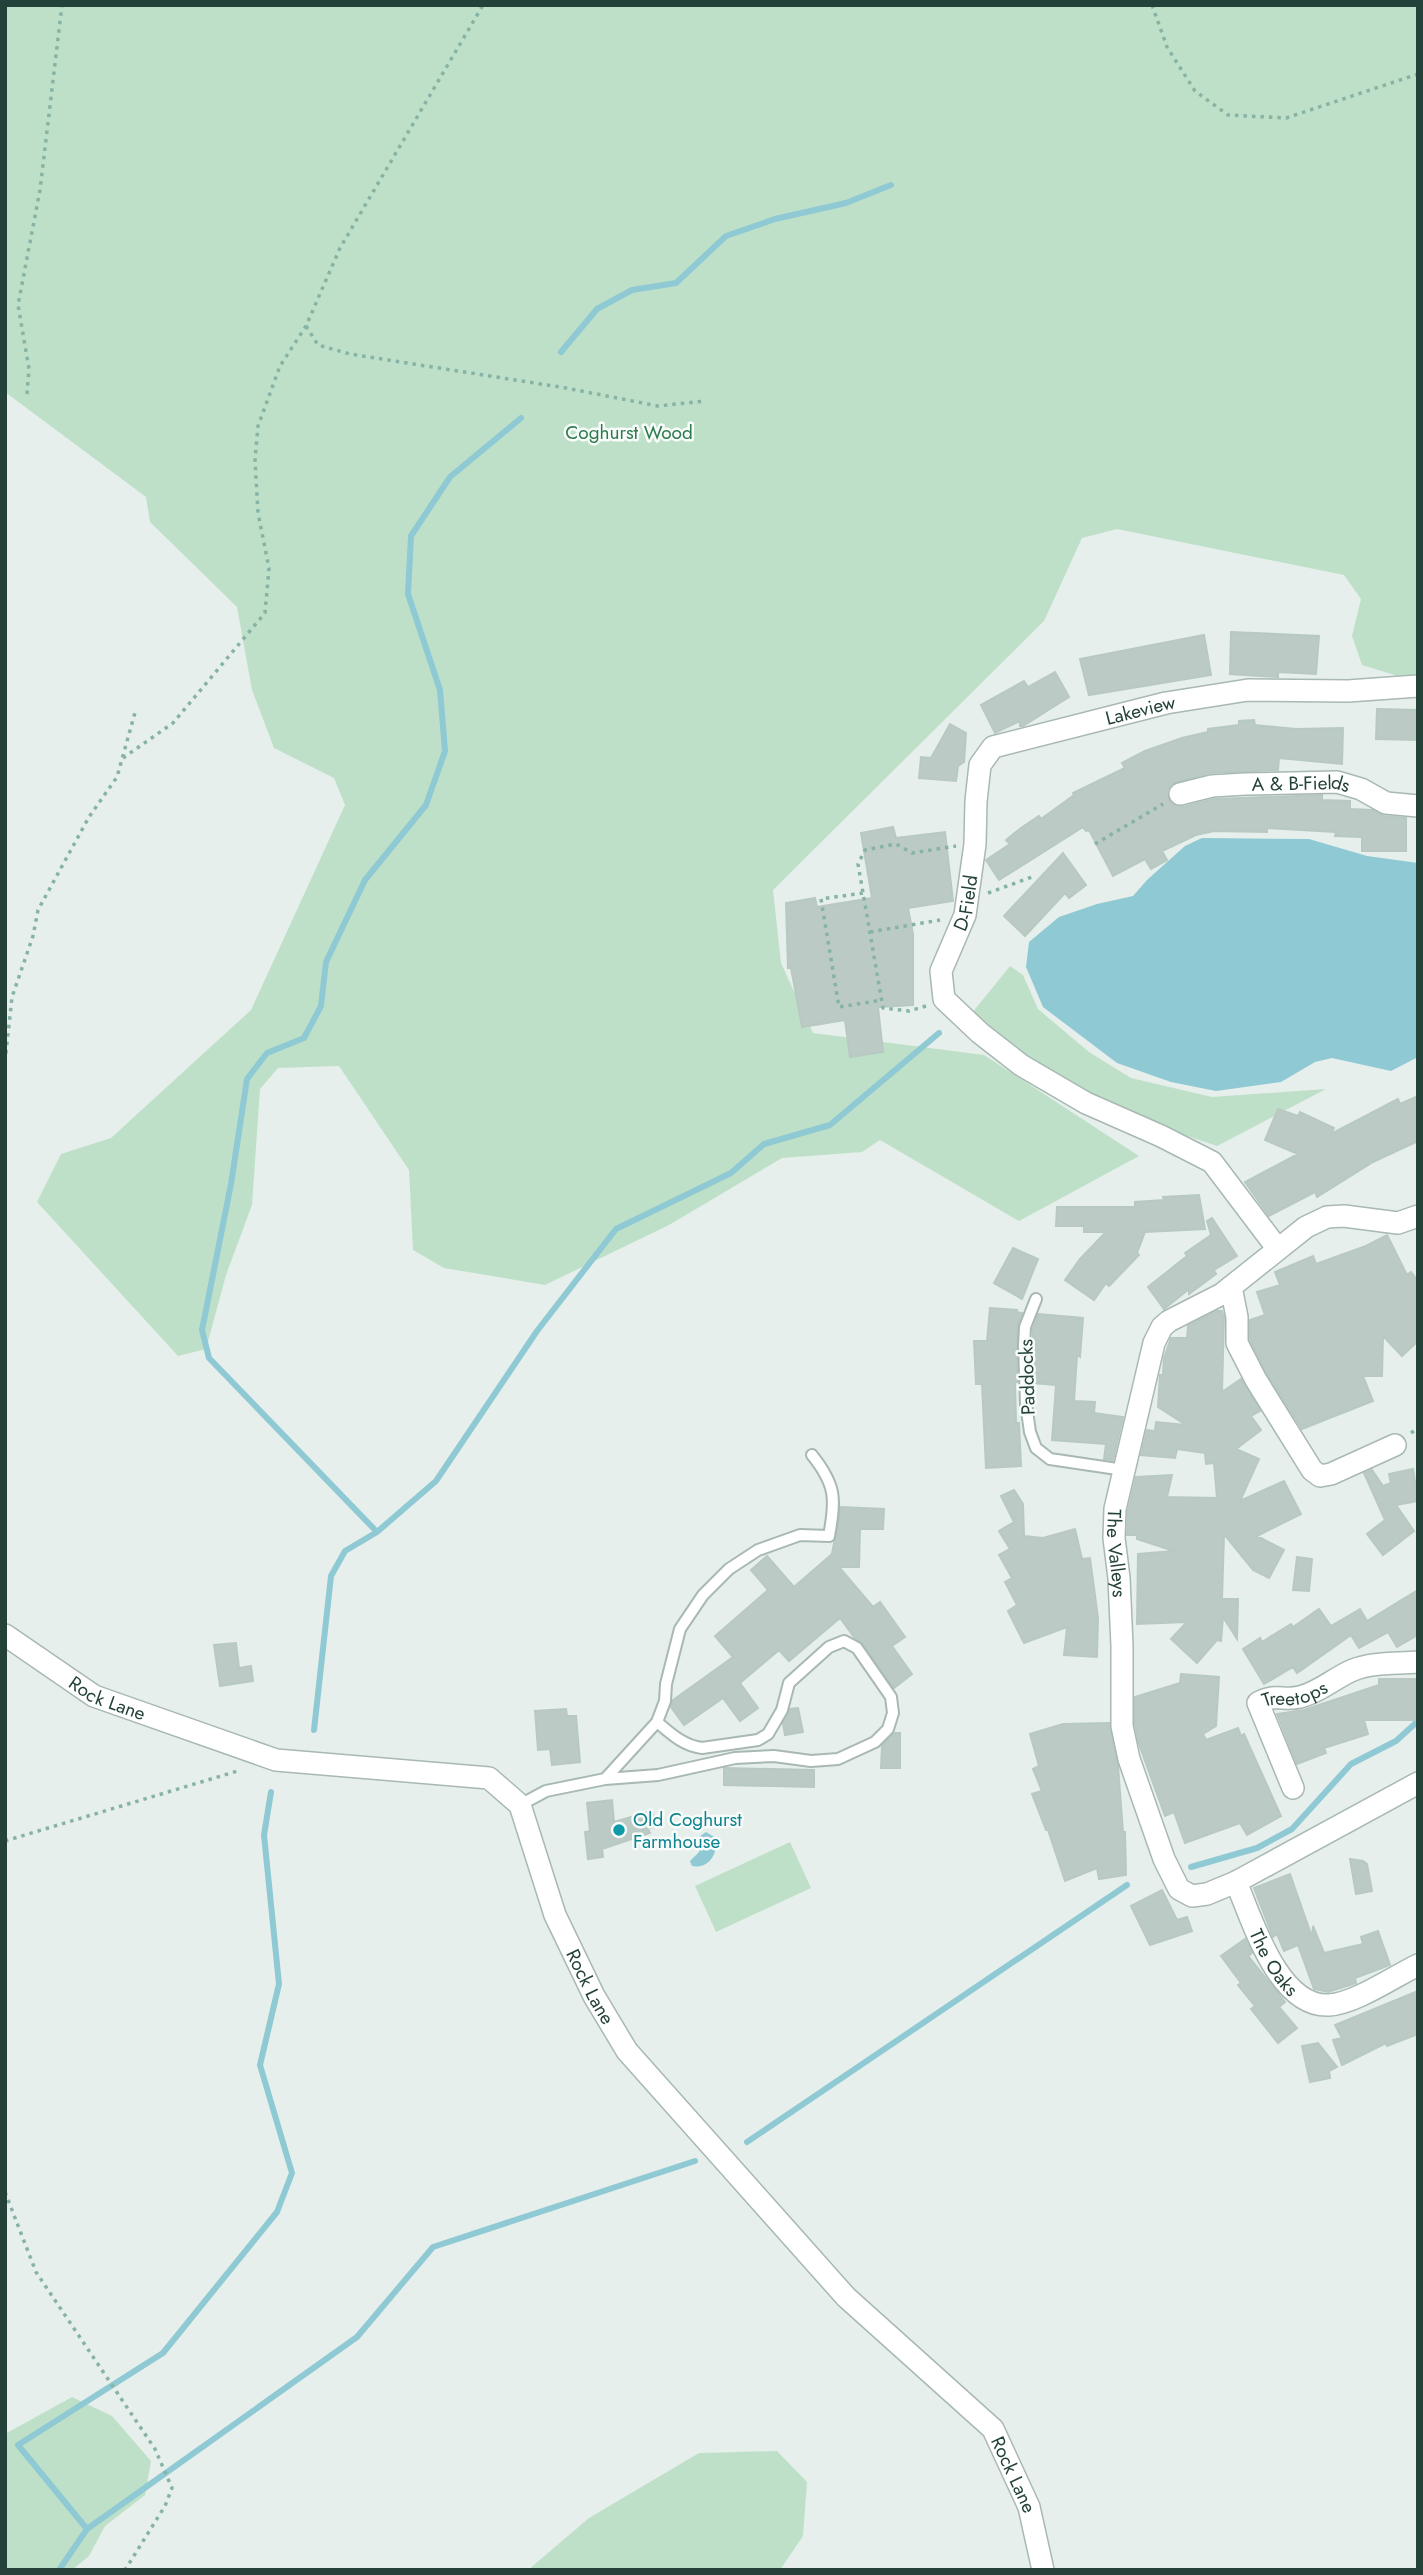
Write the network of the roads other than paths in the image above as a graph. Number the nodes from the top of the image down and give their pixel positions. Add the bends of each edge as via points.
1 (1418, 686) edge
2 (1180, 794) road end
3 (976, 801) joint
4 (1418, 806) edge
5 (1418, 1216) edge
6 (1278, 1248) junction
7 (1231, 1287) junction
8 (1036, 1299) dead end
9 (1395, 1445) dead end
10 (812, 1455) dead end
11 (1124, 1471) junction
12 (5, 1635) edge
13 (1418, 1662) edge
14 (657, 1722) junction
15 (605, 1779) junction
16 (1418, 1783) edge
17 (1293, 1788) dead end
18 (520, 1805) junction
19 (1236, 1882) junction
20 (1418, 1965) edge
21 (1043, 2570) edge

1 - 3 street, Lakeview via 1248,690 1166,704 993,747 980,765
2 - 4 street, A & B-Fields via 1245,783 1337,782 1386,803
3 - 6 street, D-Field via 966,908 941,971 944,999 1021,1065 1086,1103 1212,1162
5 - 6 street, The Valleys via 1398,1223 1327,1217
6 - 7 street, The Valleys
7 - 9 street via 1237,1343 1312,1470 1320,1476 1331,1474
7 - 11 street, The Valleys via 1162,1327 1154,1343
8 - 11 lane, Paddocks via 1025,1327 1024,1345 1026,1404 1036,1448 1050,1459
10 - 14 lane via 829,1476 834,1508 829,1536 800,1535 758,1550 729,1569 703,1595 680,1629
11 - 19 street, The Valleys via 1114,1538 1122,1632 1122,1727 1129,1759 1179,1889 1192,1896
12 - 18 street, Rock Lane via 94,1696 276,1760 489,1778
13 - 17 street, Treetops via 1371,1665 1308,1695 1267,1697 1258,1703
14 - 15 lane
14 - 15 lane via 694,1747 758,1740 778,1718 789,1683 829,1647 844,1641 857,1648 891,1697 893,1713 888,1729 875,1742 838,1759 735,1758 658,1775
15 - 18 lane via 546,1791
16 - 19 street, The Valleys
18 - 21 street, Rock Lane via 555,1915 627,2051 846,2297 993,2429 1029,2507
19 - 20 street, The Oaks via 1277,1974 1314,2003 1348,2000

